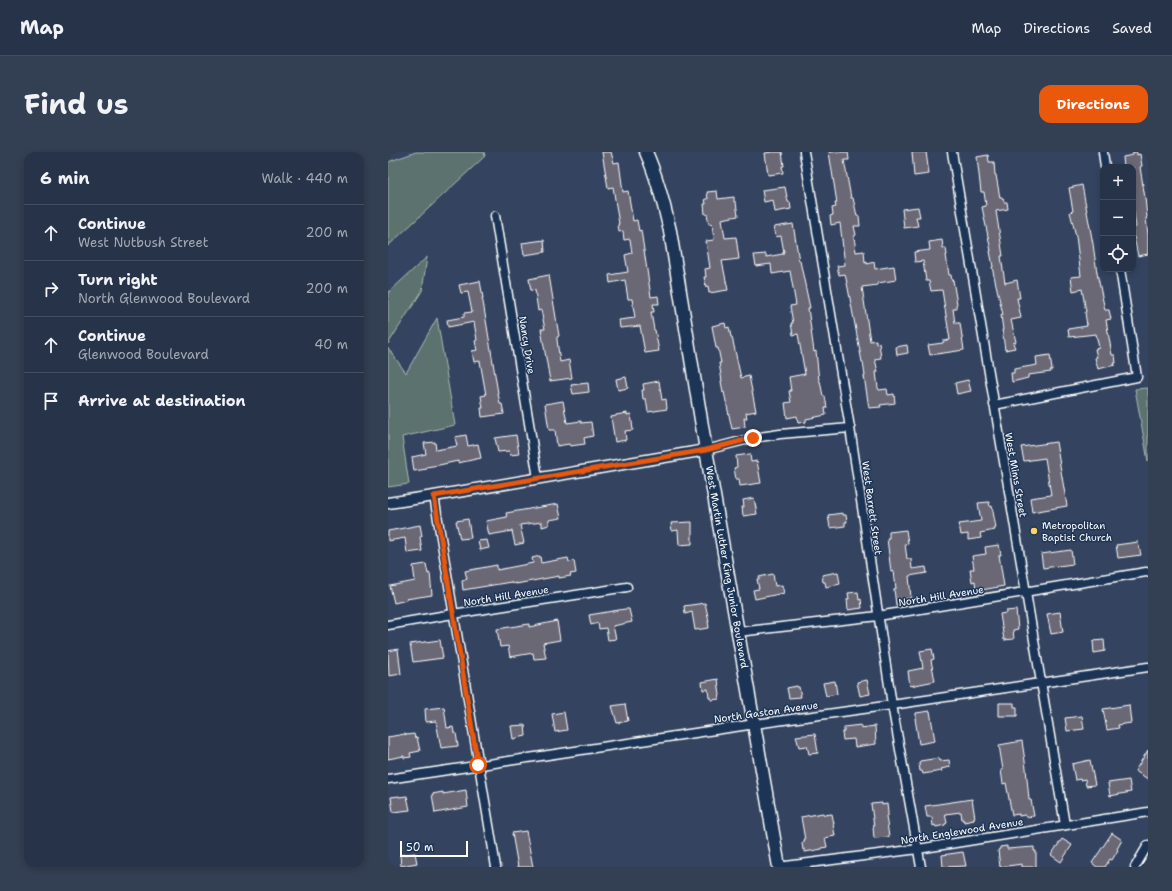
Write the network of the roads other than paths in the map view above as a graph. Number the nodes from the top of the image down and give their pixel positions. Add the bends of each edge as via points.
1 (646, 152) edge
2 (804, 152) edge
3 (952, 152) edge
4 (1103, 152) edge
5 (1105, 164) edge
6 (495, 216) dead end
7 (1120, 272) edge
8 (994, 405) junction
9 (850, 428) junction
10 (706, 450) junction
11 (538, 478) junction
12 (434, 496) junction
13 (388, 503) edge
14 (1146, 572) dead end
15 (627, 587) dead end
16 (1026, 592) junction
17 (453, 614) junction
18 (878, 616) junction
19 (388, 625) edge
20 (738, 632) junction
21 (1148, 667) edge
22 (1040, 683) junction
23 (892, 705) junction
24 (754, 724) junction
25 (478, 765) junction
26 (388, 779) edge
27 (1148, 812) edge
28 (1065, 825) junction
29 (1148, 845) edge
30 (918, 849) junction
31 (496, 867) edge
32 (779, 867) edge
33 (920, 867) edge
34 (1135, 867) edge

1 - 10 main road, West Martin Luther King Junior Boulevard via 670,231
2 - 9 street, West Barrett Street
3 - 8 street, West Mims Street
4 - 5 street
6 - 11 street, Nancy Drive
7 - 8 street via 1137,377
8 - 16 street, West Mims Street
9 - 10 street via 753,438
9 - 18 street, West Barrett Street
10 - 11 street
10 - 20 main road, West Martin Luther King Junior Boulevard
11 - 12 street
12 - 13 street
12 - 17 street
14 - 16 street, North Hill Avenue
15 - 17 street, North Hill Avenue
16 - 18 street, North Hill Avenue
16 - 22 street, West Mims Street
17 - 19 street, North Hill Avenue
17 - 25 street
18 - 20 street, North Hill Avenue
18 - 23 street, West Barrett Street
20 - 24 main road, West Martin Luther King Junior Boulevard
21 - 22 street, North Gaston Avenue
22 - 23 street, North Gaston Avenue
22 - 28 street, West Mims Street
23 - 24 street, North Gaston Avenue
23 - 30 street, West Barrett Street
24 - 25 street, North Gaston Avenue
24 - 32 main road, West Martin Luther King Junior Boulevard
25 - 26 street, North Gaston Avenue
25 - 31 street
27 - 28 street, North Englewood Avenue
28 - 30 street, North Englewood Avenue
29 - 34 street
30 - 32 street, North Englewood Avenue
30 - 33 street, West Barrett Street

